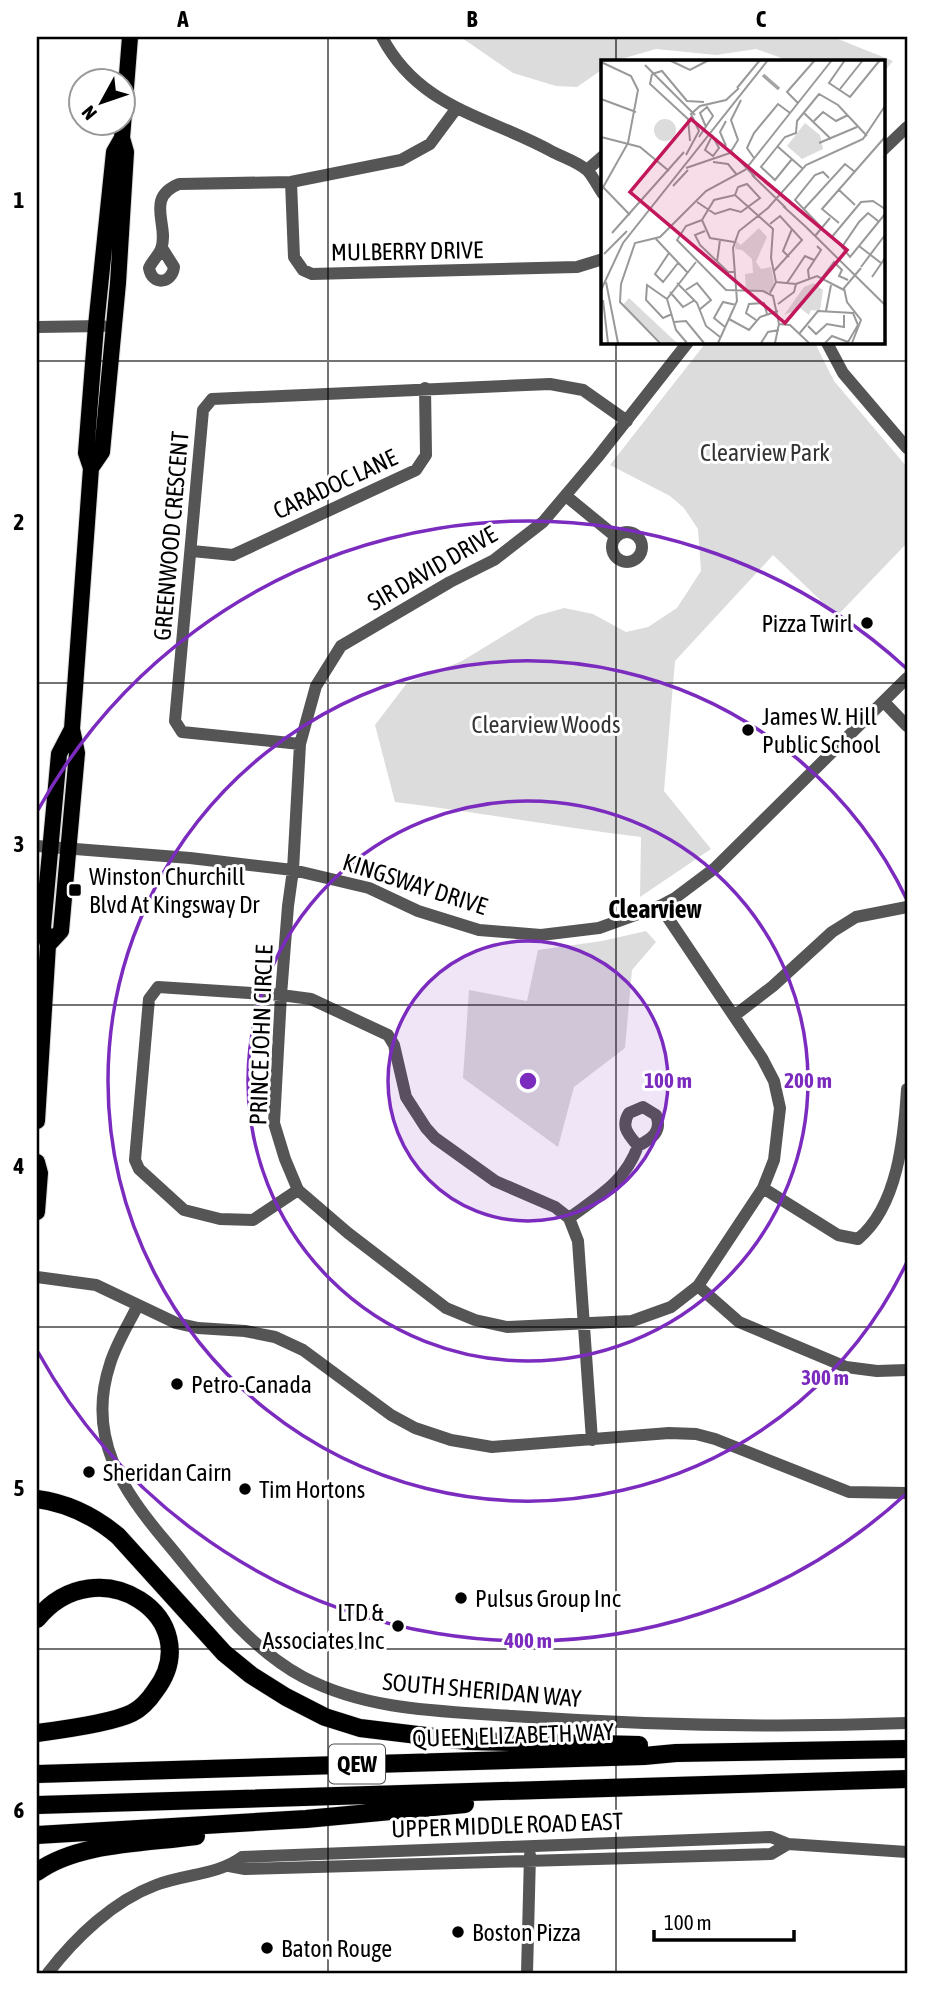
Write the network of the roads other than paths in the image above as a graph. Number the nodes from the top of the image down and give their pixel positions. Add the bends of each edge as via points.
1 (130, 37) edge
2 (382, 37) edge
3 (456, 109) junction
4 (906, 131) edge
5 (122, 138) junction
6 (884, 149) edge
7 (601, 158) edge
8 (587, 170) junction
9 (291, 182) junction
10 (601, 191) edge
11 (162, 248) dead end
12 (601, 260) edge
13 (96, 326) junction
14 (114, 326) junction
15 (37, 327) edge
16 (687, 343) edge
17 (827, 343) edge
18 (425, 388) junction
19 (627, 421) junction
20 (907, 448) edge
21 (91, 468) junction
22 (566, 496) junction
23 (615, 536) dead end
24 (192, 551) junction
25 (907, 678) edge
26 (884, 702) junction
27 (907, 726) edge
28 (72, 729) junction
29 (300, 744) junction
30 (44, 847) edge
31 (68, 849) junction
32 (293, 870) junction
33 (660, 906) junction
34 (907, 907) edge
35 (48, 945) junction
36 (281, 995) junction
37 (734, 1016) junction
38 (907, 1089) edge
39 (37, 1121) edge
40 (638, 1146) dead end
41 (37, 1162) edge
42 (763, 1188) junction
43 (298, 1190) junction
44 (37, 1212) edge
45 (569, 1218) junction
46 (37, 1277) edge
47 (698, 1286) junction
48 (137, 1307) junction
49 (584, 1323) junction
50 (907, 1370) edge
51 (592, 1440) junction
52 (907, 1493) edge
53 (37, 1499) edge
54 (37, 1619) edge
55 (907, 1723) edge
56 (37, 1732) edge
57 (907, 1749) edge
58 (676, 1754) junction
59 (37, 1774) edge
60 (907, 1779) edge
61 (558, 1790) junction
62 (37, 1805) edge
63 (306, 1819) junction
64 (37, 1836) edge
65 (530, 1844) junction
66 (788, 1844) junction
67 (907, 1852) edge
68 (531, 1860) junction
69 (229, 1866) junction
70 (37, 1872) edge
71 (48, 1973) edge
72 (527, 1973) edge

1 - 5 main road
2 - 3 street via 414,80
3 - 8 street
3 - 9 street via 430,144 412,156
4 - 6 street
5 - 13 main road via 114,152
5 - 14 main road via 126,152
7 - 8 street
8 - 10 street
9 - 11 street via 179,184 170,188 160,203
9 - 12 street, MULBERRY DRIVE via 294,257 303,271 312,274 577,267
13 - 14 street
13 - 15 street
13 - 21 main road via 86,453
14 - 21 main road via 102,452
16 - 19 street, SIR DAVID DRIVE
17 - 20 street via 843,373
18 - 19 street, GREENWOOD CRESCENT via 550,384 583,390
18 - 24 street, CARADOC LANE via 426,455 415,470 233,555
18 - 24 street, GREENWOOD CRESCENT via 212,399 203,410
19 - 22 street, SIR DAVID DRIVE
21 - 28 main road
22 - 23 street
22 - 29 street, SIR DAVID DRIVE via 543,522 494,560 341,646 316,686
24 - 29 street, GREENWOOD CRESCENT via 176,721 182,732
25 - 26 street, KINGSWAY DRIVE
26 - 27 street
26 - 33 street, KINGSWAY DRIVE via 715,868
28 - 30 main road via 59,754
28 - 31 main road via 77,753
29 - 32 street, SIR DAVID DRIVE
30 - 31 street, KINGSWAY DRIVE
30 - 35 main road via 43,928
31 - 32 street, KINGSWAY DRIVE
31 - 35 main road via 61,931
32 - 33 street, KINGSWAY DRIVE via 369,887 445,921 513,934 599,928
32 - 36 street, PRINCE JOHN CIRCLE
33 - 37 street, PRINCE JOHN CIRCLE
34 - 37 street via 856,917 832,932
35 - 39 main road
36 - 43 street, PRINCE JOHN CIRCLE via 274,1123
36 - 43 street via 158,987 149,999 135,1160 184,1210 220,1219 253,1220
36 - 45 street via 311,999 388,1035 406,1097 435,1138 495,1181 555,1207
37 - 42 street, PRINCE JOHN CIRCLE via 774,1081 780,1108 774,1160
38 - 42 street via 895,1174 873,1226 858,1239 838,1235
40 - 45 street via 622,1177
41 - 44 main road
42 - 47 street, PRINCE JOHN CIRCLE
43 - 49 street, PRINCE JOHN CIRCLE via 446,1308 507,1327
45 - 49 street via 578,1241
46 - 48 street via 96,1286
47 - 49 street, PRINCE JOHN CIRCLE via 671,1307 632,1321
47 - 50 street via 739,1322 846,1367
48 - 51 street via 198,1328 275,1337 303,1350 391,1415 452,1440 492,1447
48 - 55 street, SOUTH SHERIDAN WAY via 104,1388 104,1429 114,1470 141,1513 217,1605 273,1658 301,1675 348,1696 417,1709 608,1721 832,1726
49 - 51 street
51 - 52 street via 696,1434 849,1492
53 - 58 highway via 99,1520 224,1653 286,1698 325,1717 360,1728 467,1741 642,1745
54 - 56 highway via 71,1592 113,1588 147,1606 162,1624 170,1646 168,1670 160,1685 147,1703 131,1714
57 - 58 highway, QUEEN ELIZABETH WAY / QEW
58 - 59 highway, QUEEN ELIZABETH WAY / QEW
60 - 61 highway, QEW
61 - 62 highway, QEW
61 - 63 highway via 524,1799
63 - 64 highway
63 - 70 highway via 95,1850 64,1858
65 - 66 street, UPPER MIDDLE ROAD EAST via 771,1837
65 - 68 street
65 - 69 street, UPPER MIDDLE ROAD EAST via 242,1857
66 - 67 street, UPPER MIDDLE ROAD EAST
66 - 68 street, UPPER MIDDLE ROAD EAST via 771,1854
68 - 69 street, UPPER MIDDLE ROAD EAST
68 - 72 street
69 - 71 street, UPPER MIDDLE ROAD EAST via 156,1885 131,1897 89,1929

